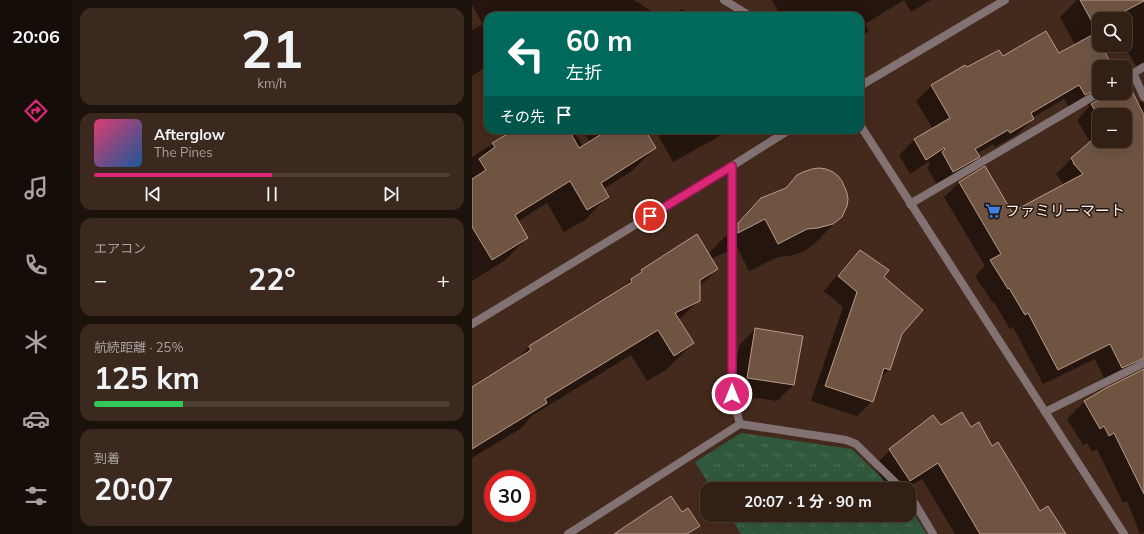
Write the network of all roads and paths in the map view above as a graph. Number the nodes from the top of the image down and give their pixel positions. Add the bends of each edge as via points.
1 (724, 0) edge
2 (1005, 0) edge
3 (744, 12) edge
4 (1144, 67) edge
5 (1133, 73) joint
6 (864, 84) edge
7 (1092, 97) edge
8 (1144, 97) edge
9 (864, 132) edge
10 (783, 134) edge
11 (732, 166) junction
12 (910, 204) junction
13 (472, 324) edge
14 (1144, 363) edge
15 (1045, 412) junction
16 (740, 424) junction
17 (895, 482) edge
18 (916, 505) edge
19 (568, 534) edge
20 (933, 534) edge
21 (1124, 534) edge

1 - 3 street
2 - 6 street
4 - 5 street
5 - 8 street
7 - 12 street
9 - 12 street
10 - 11 street
11 - 13 street
11 - 16 street via 732,394
12 - 15 street
14 - 15 street
15 - 21 street
16 - 17 street via 846,440 856,444
16 - 19 street
18 - 20 street

